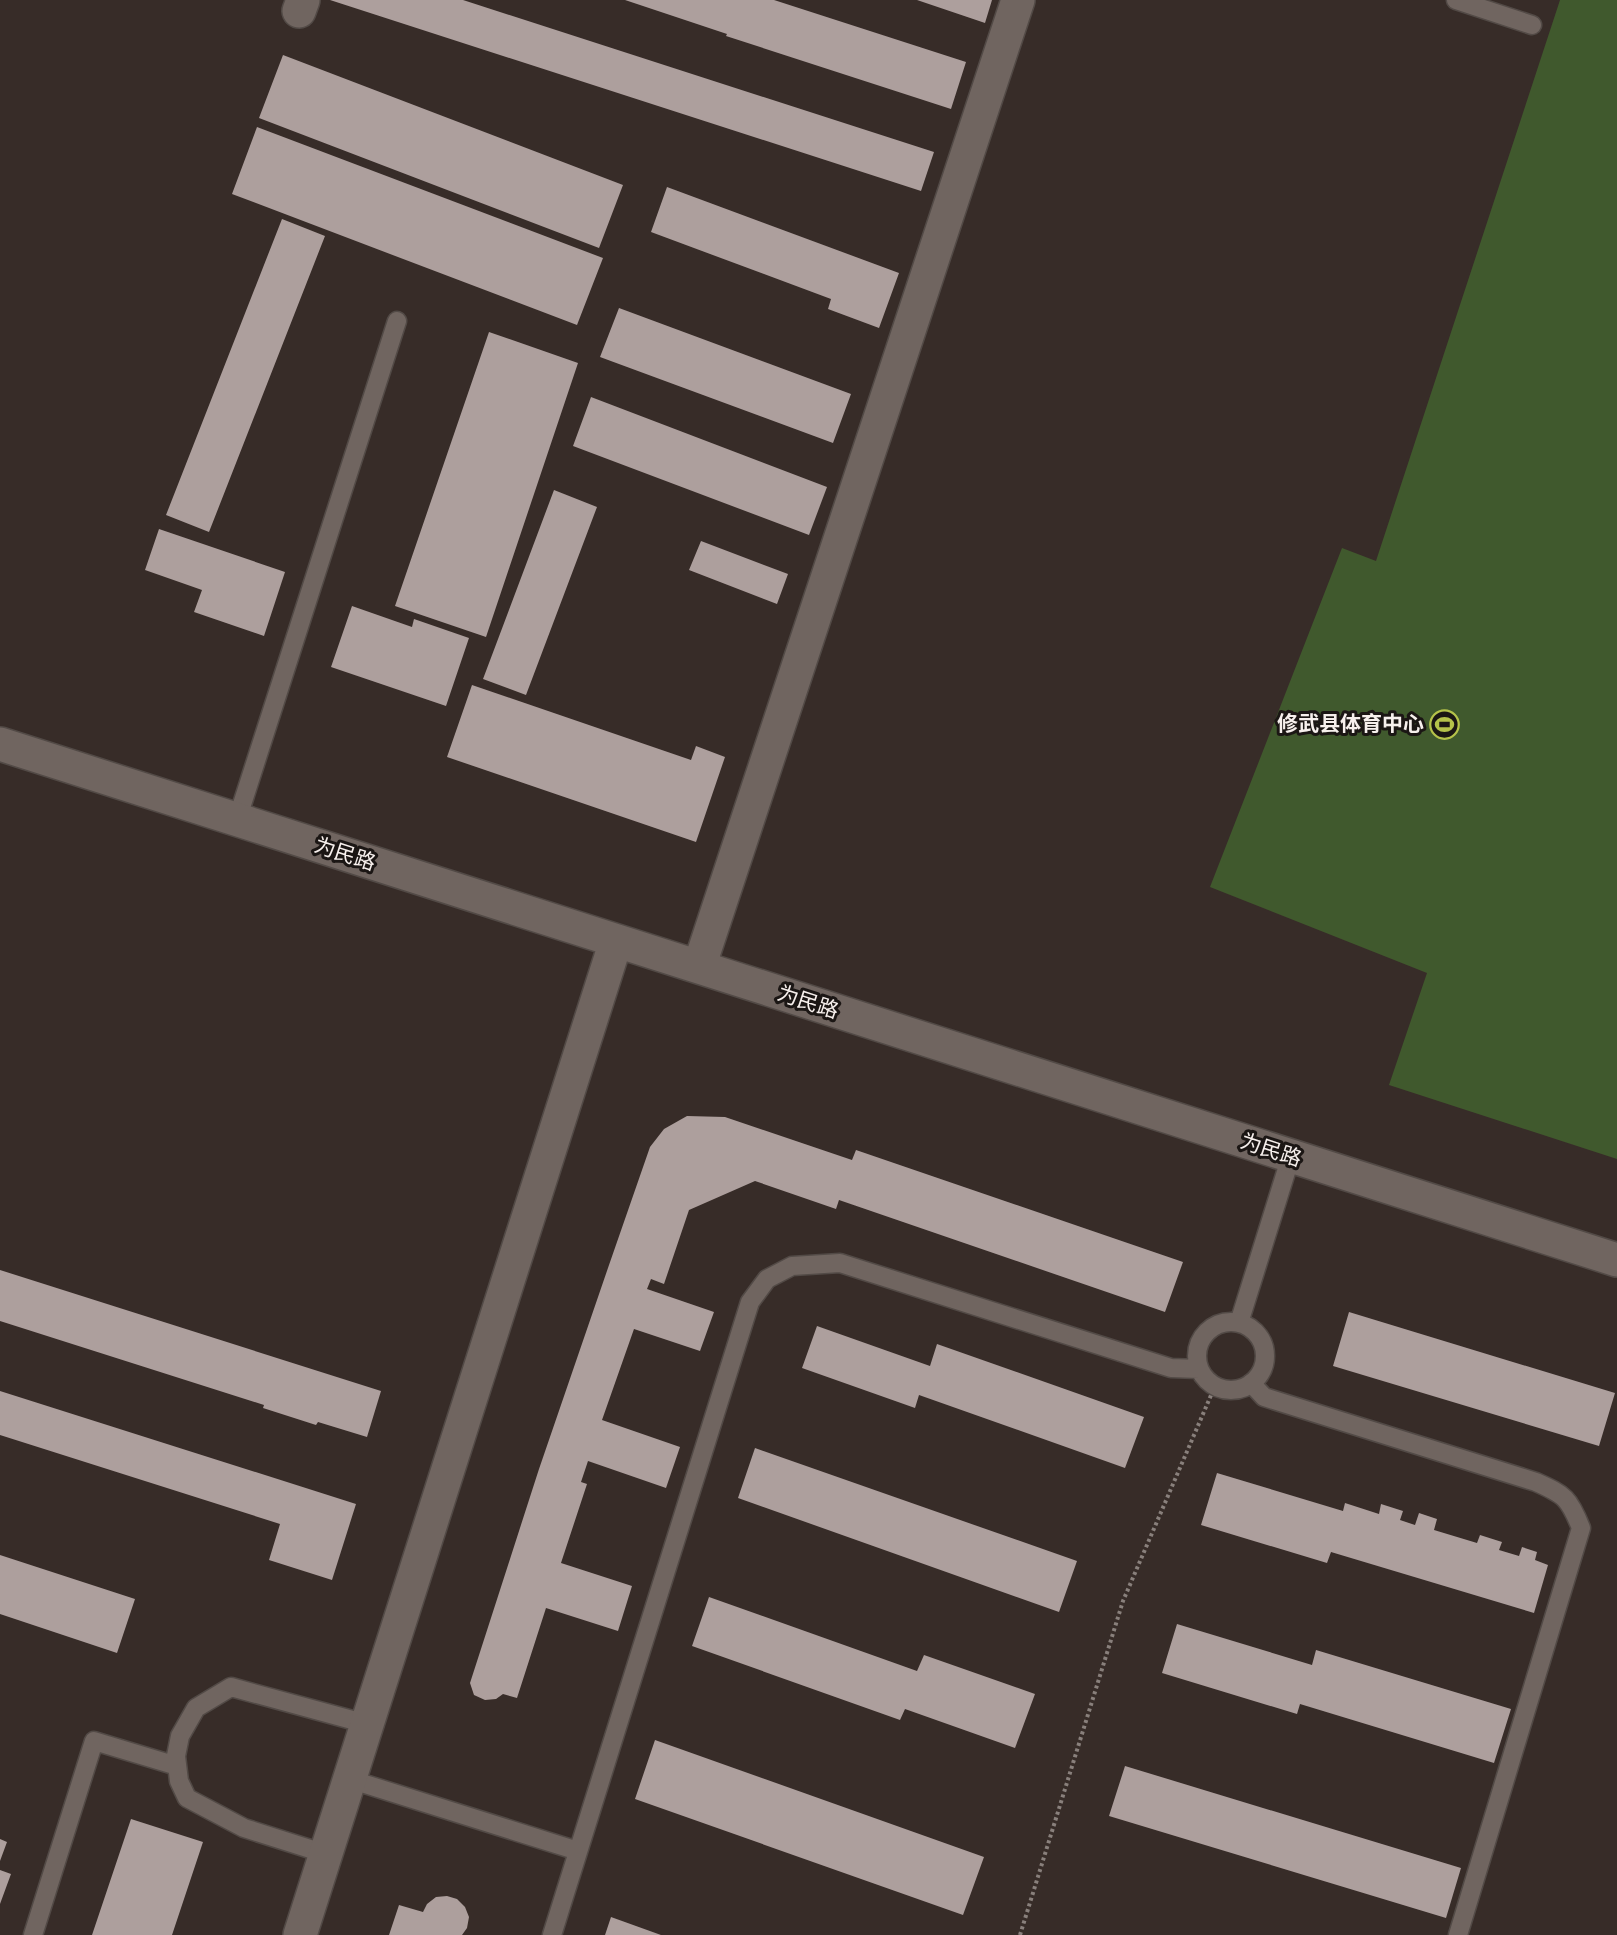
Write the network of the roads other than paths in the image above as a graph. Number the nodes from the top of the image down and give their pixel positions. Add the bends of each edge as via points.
1 (1018, 0) edge
2 (1456, 0) edge
3 (1532, 25) dead end
4 (397, 321) dead end
5 (0, 744) edge
6 (237, 820) junction
7 (616, 941) junction
8 (699, 967) junction
9 (1291, 1156) junction
10 (1617, 1260) edge
11 (1239, 1323) junction
12 (1199, 1369) junction
13 (1251, 1383) junction
14 (367, 1724) junction
15 (177, 1766) junction
16 (349, 1779) junction
17 (579, 1851) junction
18 (326, 1854) junction
19 (33, 1935) edge
20 (300, 1935) edge
21 (552, 1935) edge
22 (1458, 1935) edge

1 - 8 street
2 - 3 lane
4 - 6 lane
5 - 6 street, 为民路
6 - 7 street, 为民路
7 - 8 street, 为民路
7 - 14 street
8 - 9 street, 为民路
9 - 10 street, 为民路
9 - 11 lane
11 - 12 lane via 1220,1324 1205,1334 1198,1345
11 - 13 lane via 1260,1337 1266,1351 1264,1366
12 - 13 lane via 1215,1387 1230,1390
12 - 17 lane via 1172,1368 840,1263 792,1266 767,1279 750,1302
13 - 22 lane via 1264,1396 1559,1492 1572,1506 1581,1528
14 - 15 lane via 231,1687 196,1708 180,1736
14 - 16 street
15 - 18 lane via 187,1798 244,1828
15 - 19 lane via 94,1741
16 - 17 lane
16 - 18 street
17 - 21 lane
18 - 20 street

